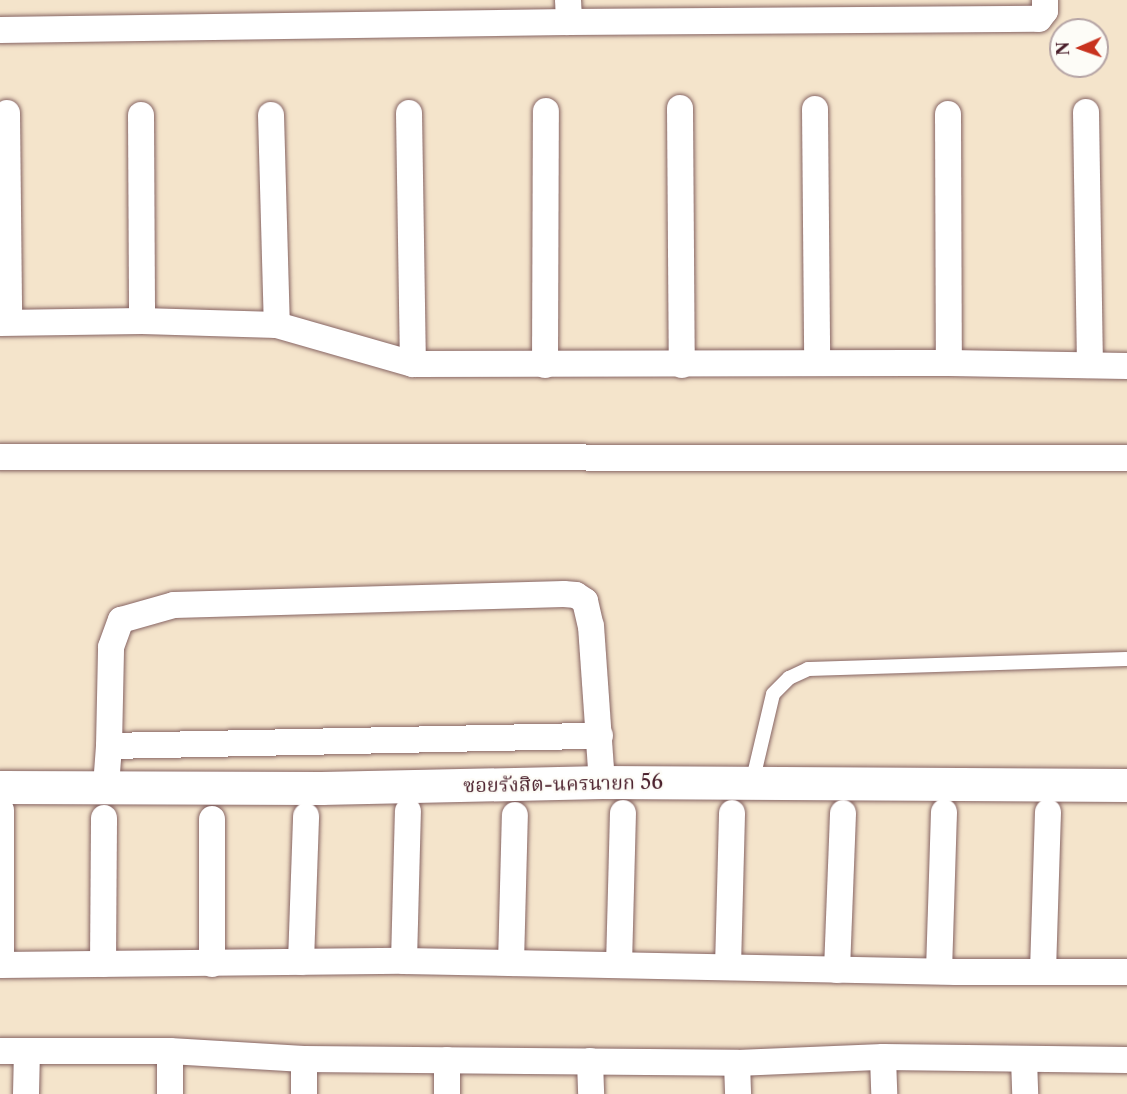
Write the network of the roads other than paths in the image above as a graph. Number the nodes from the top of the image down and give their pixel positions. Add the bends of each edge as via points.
1 (1045, 0) edge
2 (568, 11) edge
3 (0, 30) edge
4 (680, 108) dead end
5 (815, 110) dead end
6 (546, 111) dead end
7 (1086, 112) dead end
8 (409, 113) dead end
9 (7, 114) dead end
10 (948, 114) dead end
11 (141, 115) dead end
12 (271, 115) dead end
13 (142, 321) junction
14 (5, 322) edge
15 (277, 325) junction
16 (817, 363) junction
17 (949, 363) junction
18 (412, 364) junction
19 (545, 365) junction
20 (682, 365) junction
21 (1090, 365) junction
22 (1127, 366) edge
23 (0, 457) edge
24 (1127, 458) edge
25 (1127, 658) edge
26 (600, 736) junction
27 (109, 746) junction
28 (602, 782) junction
29 (752, 783) junction
30 (1127, 785) edge
31 (0, 787) edge
32 (105, 802) junction
33 (1, 810) edge
34 (408, 811) dead end
35 (944, 812) dead end
36 (1047, 812) dead end
37 (623, 813) dead end
38 (732, 813) dead end
39 (843, 813) dead end
40 (515, 814) dead end
41 (306, 816) dead end
42 (212, 819) dead end
43 (404, 960) junction
44 (301, 962) junction
45 (511, 963) junction
46 (103, 964) junction
47 (212, 964) junction
48 (1, 965) edge
49 (619, 965) junction
50 (728, 967) junction
51 (837, 970) junction
52 (939, 971) junction
53 (1043, 971) junction
54 (1127, 972) edge
55 (0, 1051) edge
56 (27, 1051) junction
57 (170, 1051) junction
58 (883, 1057) junction
59 (304, 1059) junction
60 (1024, 1059) junction
61 (447, 1060) junction
62 (1127, 1060) edge
63 (590, 1061) junction
64 (738, 1063) junction
65 (26, 1094) edge
66 (170, 1094) edge
67 (304, 1094) edge
68 (447, 1094) edge
69 (591, 1094) edge
70 (738, 1094) edge
71 (884, 1094) edge
72 (1025, 1094) edge

1 - 2 street via 1045,11 1039,19
2 - 3 street
4 - 20 street
5 - 16 street
6 - 19 street
7 - 21 street
8 - 18 street
9 - 14 street
10 - 17 street
11 - 13 street
12 - 15 street
13 - 14 street
13 - 15 street
15 - 18 street
16 - 17 street
16 - 20 street
17 - 21 street
18 - 19 street
19 - 20 street
21 - 22 street
23 - 24 street
25 - 29 lane via 808,669 789,678 774,694
26 - 27 street
26 - 27 street via 591,626 585,601 564,594 174,605 121,620 111,647
26 - 28 street
27 - 32 street
28 - 29 street, ซอยรังสิต-นครนายก 56
28 - 32 street, ซอยรังสิต-นครนายก 56 via 321,788
29 - 30 street, ซอยรังสิต-นครนายก 56
31 - 32 street, ซอยรังสิต-นครนายก 56
32 - 46 street
33 - 48 street
34 - 43 street
35 - 52 street
36 - 53 street
37 - 49 street
38 - 50 street
39 - 51 street
40 - 45 street
41 - 44 street
42 - 47 street
43 - 44 street
43 - 45 street
44 - 47 street
45 - 49 street
46 - 47 street
46 - 48 street
49 - 50 street
50 - 51 street
51 - 52 street
52 - 53 street
53 - 54 street
55 - 56 street
56 - 57 street
56 - 65 street
57 - 59 street
57 - 66 street
58 - 60 street
58 - 64 street
58 - 71 street
59 - 61 street
59 - 67 street
60 - 62 street
60 - 72 street
61 - 63 street
61 - 68 street
63 - 64 street
63 - 69 street
64 - 70 street

